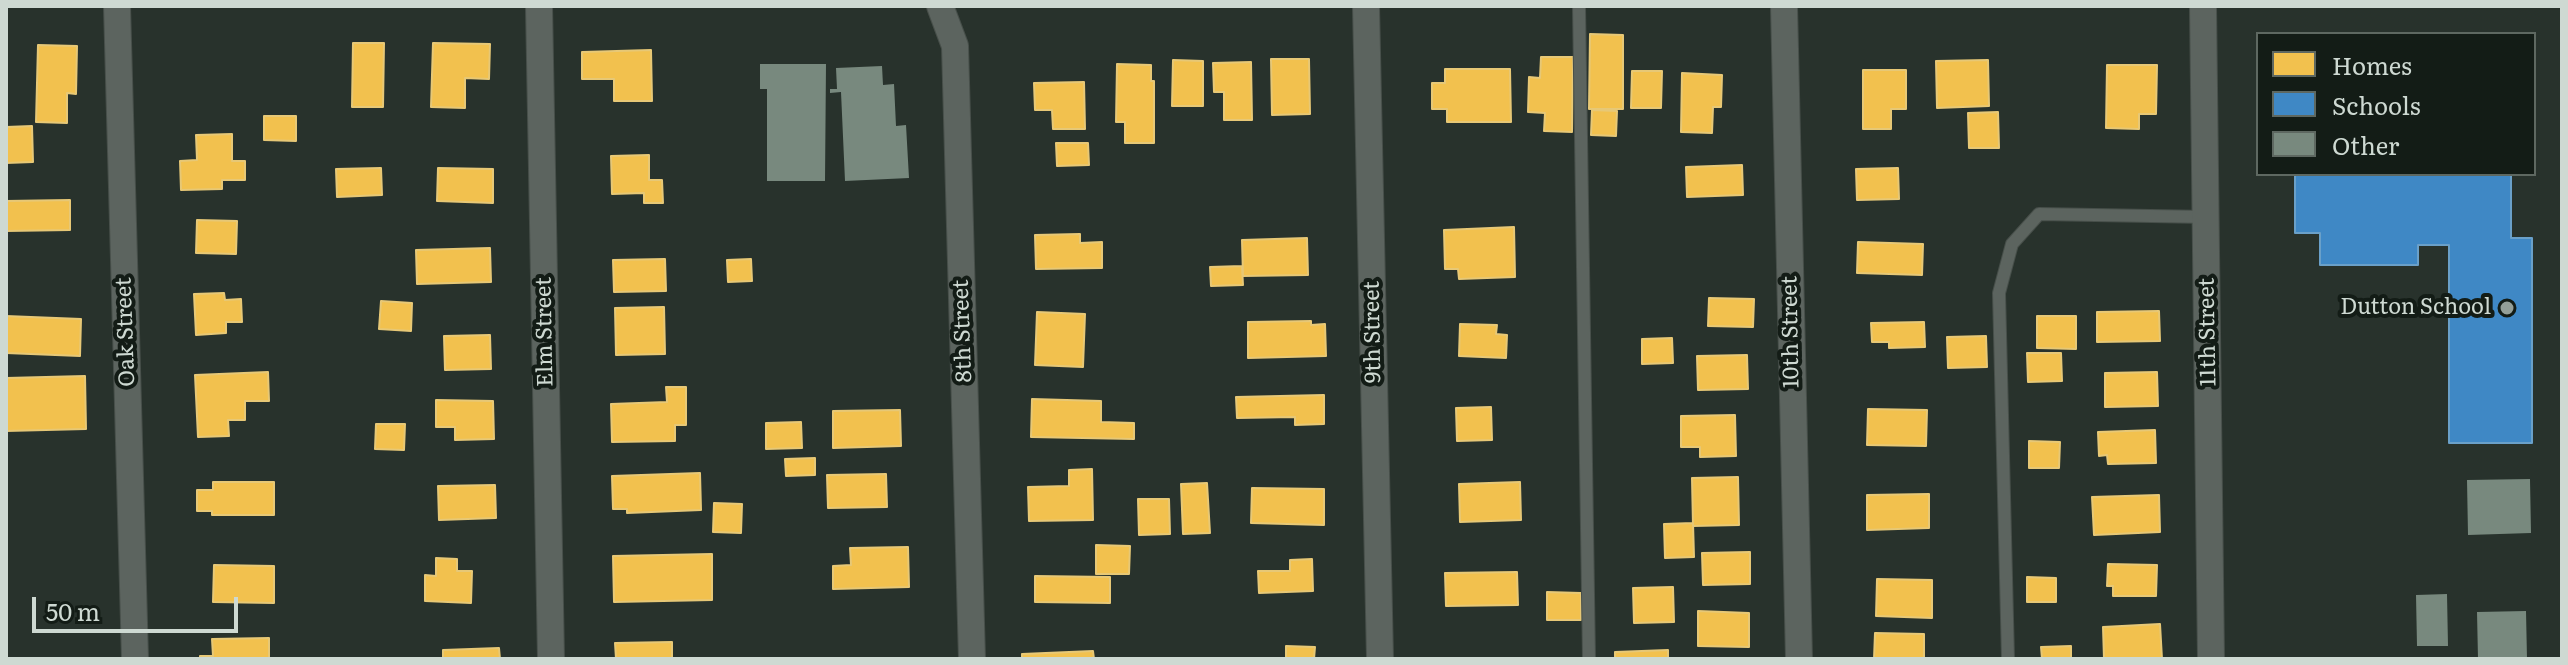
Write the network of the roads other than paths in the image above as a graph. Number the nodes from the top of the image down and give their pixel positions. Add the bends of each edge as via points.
1 (117, 6) edge
2 (539, 6) edge
3 (940, 6) edge
4 (1366, 6) edge
5 (1579, 6) edge
6 (1784, 6) edge
7 (2203, 6) edge
8 (2207, 217) junction
9 (135, 659) edge
10 (551, 659) edge
11 (972, 659) edge
12 (1380, 659) edge
13 (1589, 659) edge
14 (1799, 659) edge
15 (2008, 659) edge
16 (2211, 659) edge

1 - 9 street, Oak Street
2 - 10 street, Elm Street
3 - 11 street, 8th Street via 955,46
4 - 12 street, 9th Street
5 - 13 lane
6 - 14 street, 10th Street
7 - 8 street, 11th Street
8 - 15 lane via 2039,214 2012,244 1999,293
8 - 16 street, 11th Street

